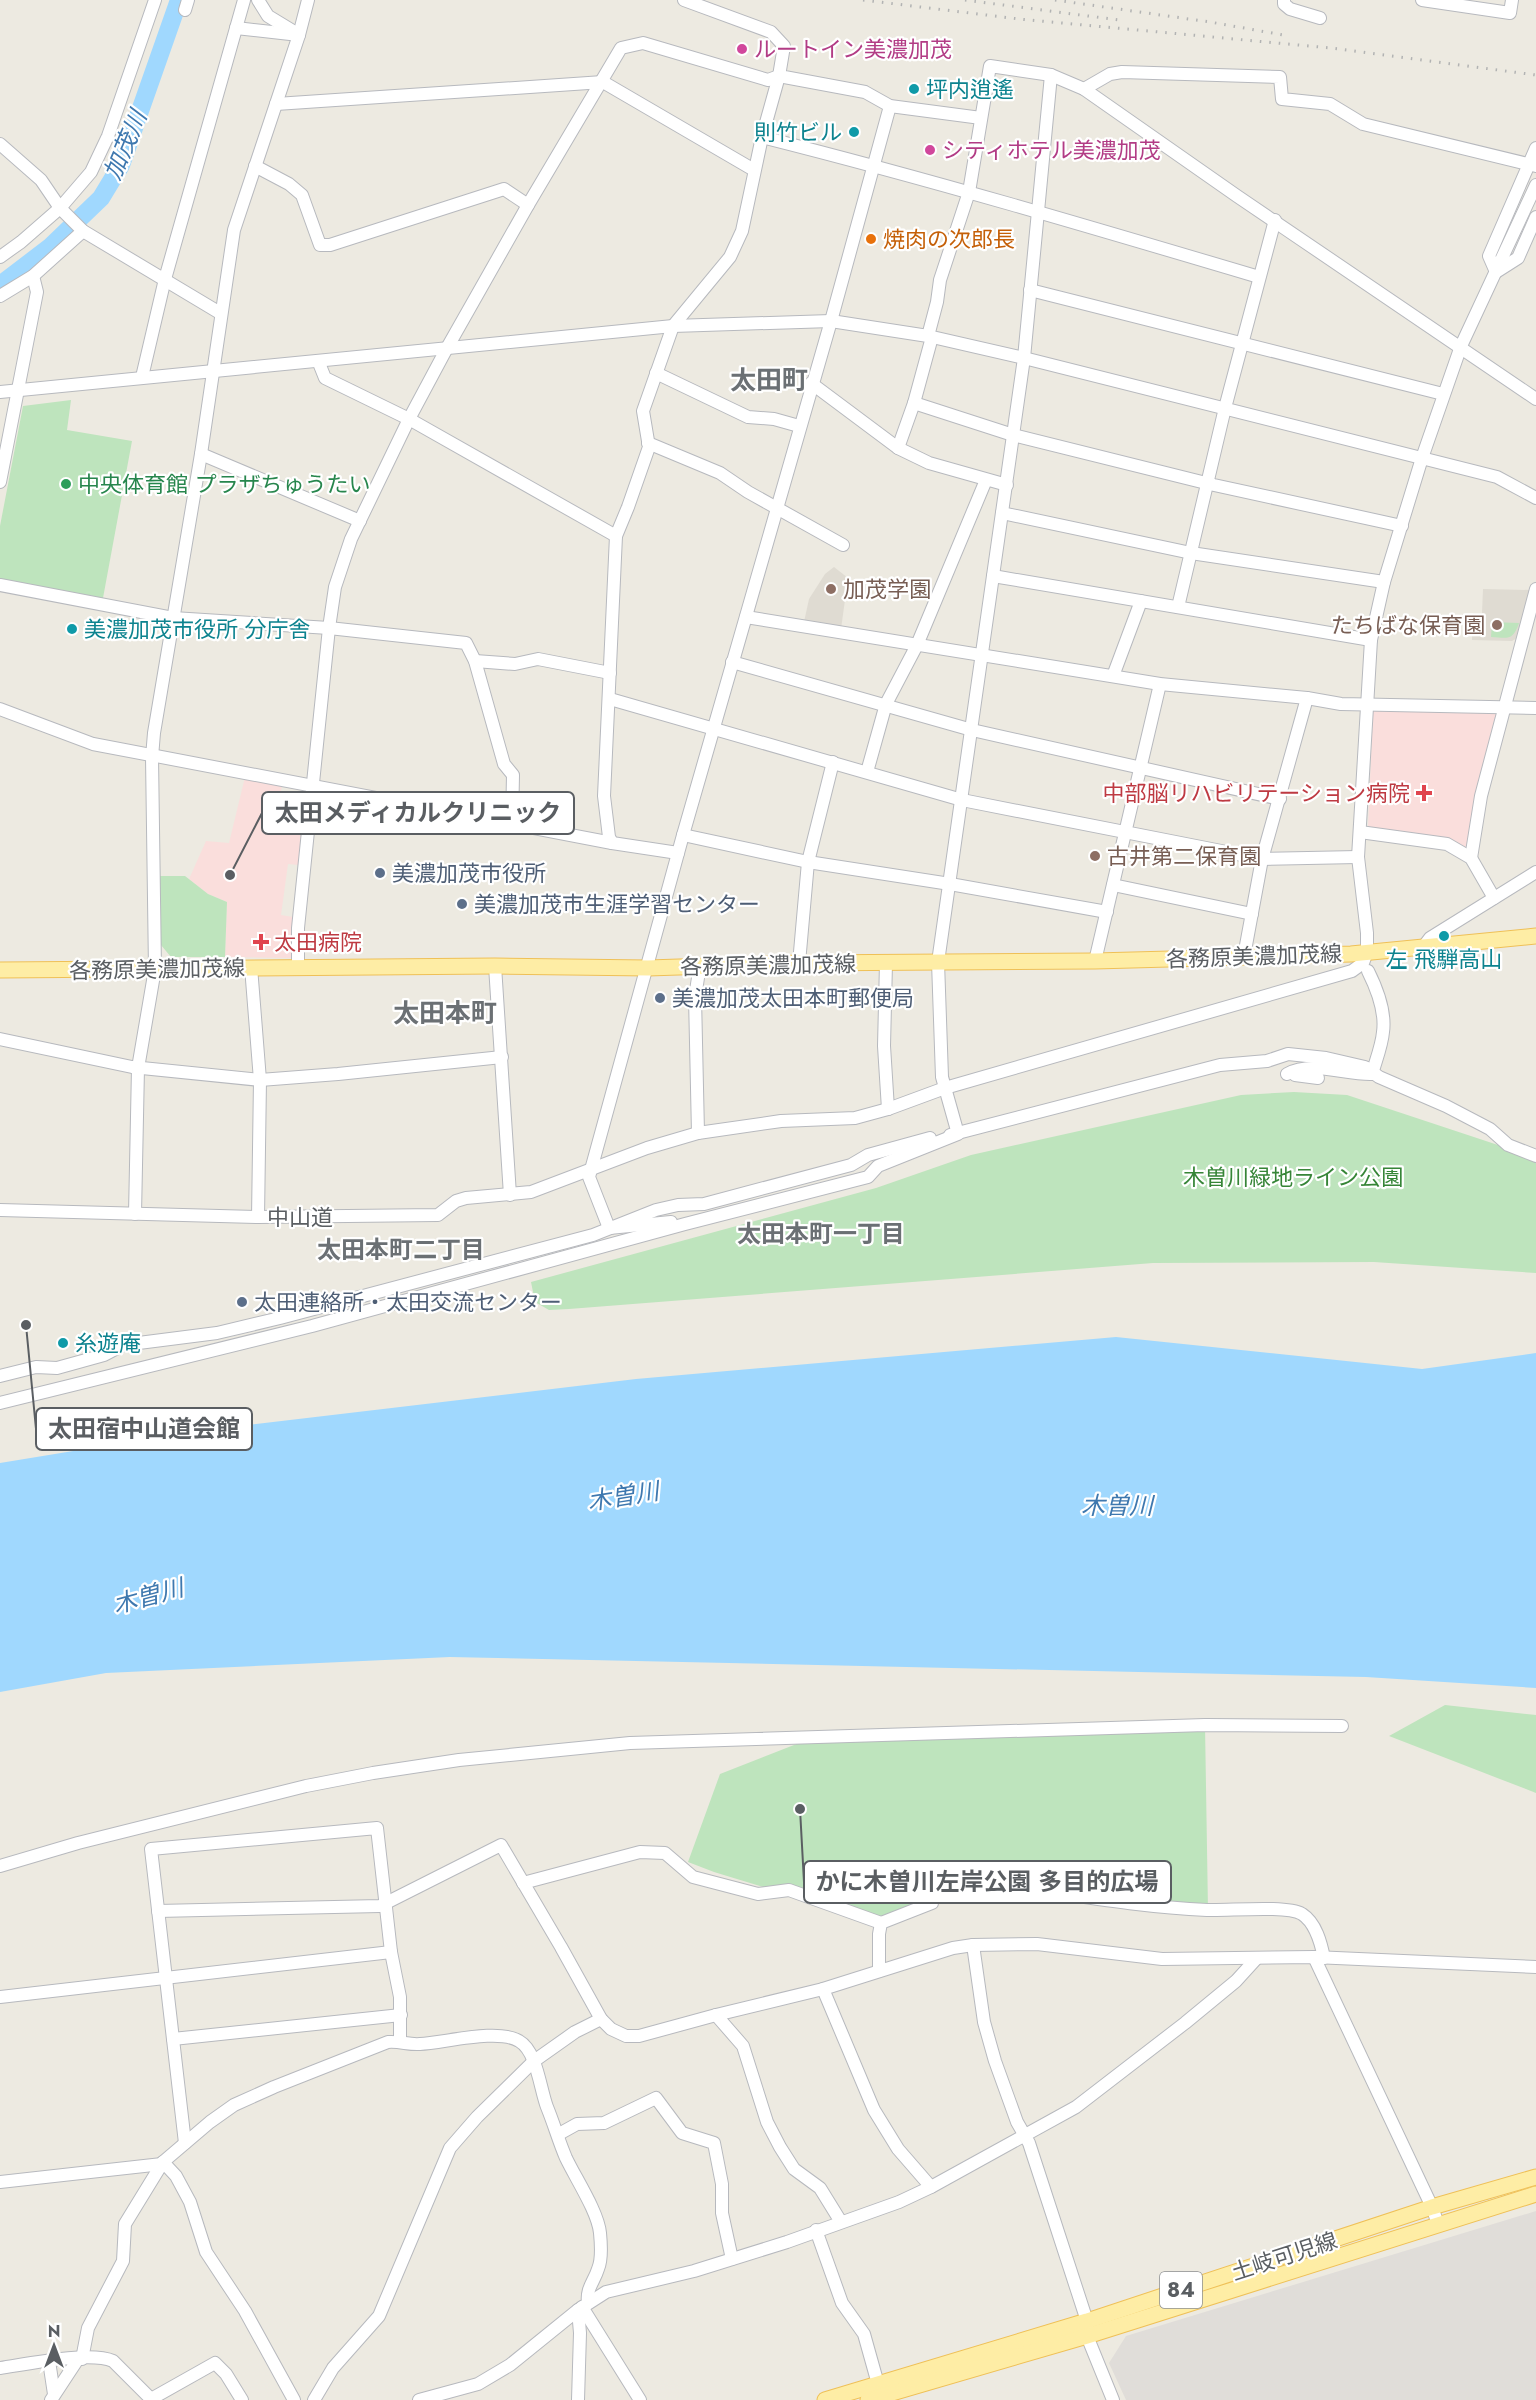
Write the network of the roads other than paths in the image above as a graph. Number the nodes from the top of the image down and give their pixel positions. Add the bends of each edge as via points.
1 (155, 0) edge
2 (244, 0) edge
3 (258, 0) edge
4 (308, 0) edge
5 (684, 0) edge
6 (1284, 0) edge
7 (1422, 0) edge
8 (1512, 0) edge
9 (1320, 18) dead end
10 (236, 28) junction
11 (299, 35) junction
12 (1051, 75) junction
13 (779, 76) junction
14 (603, 82) junction
15 (1084, 88) junction
16 (276, 104) junction
17 (890, 106) junction
18 (981, 118) junction
19 (762, 137) junction
20 (0, 144) edge
21 (1536, 148) edge
22 (873, 165) junction
23 (1533, 165) edge
24 (255, 166) junction
25 (754, 170) junction
26 (1536, 185) edge
27 (969, 192) junction
28 (528, 205) junction
29 (60, 208) junction
30 (1038, 211) junction
31 (1536, 217) edge
32 (1275, 220) junction
33 (83, 231) junction
34 (0, 257) edge
35 (1496, 272) junction
36 (33, 276) junction
37 (1259, 277) junction
38 (165, 279) junction
39 (1030, 290) junction
40 (0, 296) edge
41 (220, 313) junction
42 (831, 321) junction
43 (673, 326) junction
44 (930, 336) junction
45 (1242, 343) junction
46 (1461, 346) junction
47 (447, 348) junction
48 (1024, 358) junction
49 (319, 363) junction
50 (213, 372) junction
51 (656, 373) junction
52 (142, 377) junction
53 (812, 383) junction
54 (18, 391) junction
55 (0, 392) edge
56 (1443, 394) junction
57 (1536, 399) edge
58 (914, 404) junction
59 (1225, 408) junction
60 (409, 419) junction
61 (799, 426) junction
62 (1013, 435) junction
63 (648, 443) junction
64 (898, 448) junction
65 (201, 454) junction
66 (1422, 458) junction
67 (986, 480) junction
68 (0, 482) edge
69 (1207, 484) junction
70 (1007, 485) junction
71 (1536, 498) edge
72 (777, 507) junction
73 (1002, 513) junction
74 (360, 522) junction
75 (1402, 526) junction
76 (616, 536) junction
77 (843, 545) dead end
78 (1191, 553) junction
79 (993, 576) junction
80 (1384, 582) junction
81 (0, 585) edge
82 (1536, 589) edge
83 (1141, 601) junction
84 (1178, 607) junction
85 (746, 617) junction
86 (173, 618) junction
87 (329, 628) junction
88 (1371, 640) junction
89 (917, 645) junction
90 (982, 655) junction
91 (475, 661) junction
92 (732, 662) junction
93 (610, 673) junction
94 (1113, 676) junction
95 (1160, 684) junction
96 (1307, 698) junction
97 (610, 699) junction
98 (886, 704) junction
99 (1366, 705) junction
100 (1503, 707) junction
101 (1536, 708) edge
102 (0, 709) edge
103 (715, 727) junction
104 (972, 730) junction
105 (152, 756) junction
106 (833, 762) junction
107 (1141, 766) junction
108 (867, 772) junction
109 (313, 786) junction
110 (1280, 799) junction
111 (962, 800) junction
112 (512, 824) junction
113 (1360, 832) junction
114 (1125, 833) junction
115 (683, 835) junction
116 (612, 843) junction
117 (678, 853) junction
118 (1358, 856) junction
119 (1472, 858) junction
120 (1262, 859) junction
121 (808, 862) junction
122 (1536, 872) edge
123 (950, 884) junction
124 (1113, 885) junction
125 (1494, 898) junction
126 (1107, 912) junction
127 (1252, 914) junction
128 (1536, 936) edge
129 (1424, 946) junction
130 (1367, 952) junction
131 (1244, 956) junction
132 (1095, 961) junction
133 (938, 962) junction
134 (800, 963) junction
135 (885, 963) junction
136 (700, 965) junction
137 (495, 966) junction
138 (251, 968) junction
139 (298, 968) junction
140 (648, 968) junction
141 (154, 969) junction
142 (0, 970) edge
143 (1368, 971) dead end
144 (0, 1039) edge
145 (502, 1057) junction
146 (138, 1068) junction
147 (1372, 1074) junction
148 (1318, 1078) dead end
149 (260, 1080) junction
150 (945, 1088) junction
151 (888, 1109) junction
152 (698, 1134) junction
153 (958, 1134) junction
154 (1536, 1156) edge
155 (591, 1170) junction
156 (510, 1195) junction
157 (0, 1210) edge
158 (135, 1214) junction
159 (258, 1217) junction
160 (685, 1224) junction
161 (609, 1228) junction
162 (0, 1376) edge
163 (0, 1402) edge
164 (1342, 1726) dead end
165 (0, 1866) edge
166 (523, 1883) junction
167 (386, 1901) junction
168 (158, 1911) junction
169 (881, 1923) junction
170 (974, 1944) junction
171 (391, 1952) junction
172 (1319, 1958) junction
173 (1256, 1959) junction
174 (1536, 1967) edge
175 (879, 1971) junction
176 (166, 1977) junction
177 (823, 1989) junction
178 (0, 1997) edge
179 (716, 2014) junction
180 (401, 2015) junction
181 (601, 2019) junction
182 (173, 2039) junction
183 (400, 2041) junction
184 (534, 2061) junction
185 (559, 2134) junction
186 (1024, 2135) junction
187 (185, 2143) junction
188 (163, 2163) junction
189 (1536, 2177) edge
190 (0, 2182) edge
191 (931, 2187) junction
192 (1536, 2194) edge
193 (1432, 2207) junction
194 (841, 2222) junction
195 (1438, 2224) junction
196 (816, 2230) junction
197 (732, 2259) junction
198 (582, 2307) junction
199 (1087, 2328) junction
200 (80, 2359) junction
201 (49, 2361) junction
202 (0, 2368) edge
203 (882, 2393) edge
204 (52, 2397) edge
205 (242, 2400) edge
206 (294, 2400) edge
207 (314, 2400) edge
208 (419, 2400) edge
209 (578, 2400) edge
210 (640, 2400) edge
211 (825, 2400) edge
212 (868, 2400) edge
213 (1113, 2400) edge

1 - 29 street via 104,145 91,172
2 - 10 street
3 - 11 street via 268,16
4 - 11 street
5 - 13 street via 771,32 784,46
6 - 9 street via 1290,9
7 - 8 street via 1510,13
10 - 11 street
10 - 38 street
11 - 16 street
12 - 15 street
12 - 18 street via 990,66
12 - 30 street
13 - 14 street via 768,80 643,43 621,48
13 - 17 street via 865,92
13 - 19 street
14 - 16 street
14 - 25 street
14 - 28 street
15 - 23 street via 1122,72 1280,77 1282,99 1330,104 1363,124
15 - 32 street
16 - 24 street
17 - 18 street
17 - 22 street
18 - 27 street
19 - 22 street
19 - 25 street
20 - 29 street via 41,180
21 - 23 street
22 - 27 street
22 - 42 street
23 - 35 street via 1489,256
24 - 28 street via 302,195 320,244 330,245 504,189
24 - 41 street via 234,230
25 - 43 street via 742,231 730,257
26 - 35 street
27 - 30 street
27 - 44 street via 940,280
28 - 47 street
29 - 33 street
29 - 34 street
30 - 37 street
30 - 39 street
31 - 35 street via 1518,258
32 - 37 street
32 - 46 street
33 - 36 street
33 - 38 street
35 - 46 street
36 - 40 street
36 - 54 street via 37,292
37 - 45 street
38 - 41 street
38 - 52 street
39 - 45 street
39 - 48 street
41 - 50 street
42 - 43 street
42 - 44 street
42 - 53 street
43 - 47 street
43 - 51 street
44 - 48 street
44 - 58 street
45 - 56 street
45 - 59 street
46 - 56 street
46 - 57 street
47 - 49 street
47 - 60 street
48 - 59 street
48 - 62 street
49 - 50 street
49 - 60 street via 325,378
50 - 52 street
50 - 65 street
51 - 61 street via 748,417
51 - 63 street via 643,411
52 - 54 street
53 - 61 street
53 - 64 street
54 - 55 street
54 - 68 street
56 - 66 street
58 - 62 street
58 - 64 street
59 - 66 street
59 - 69 street
60 - 74 street
60 - 76 street
61 - 72 street
62 - 69 street
62 - 70 street
63 - 72 street via 720,473
63 - 76 street
64 - 67 street via 929,463
65 - 74 street
65 - 86 street
66 - 71 street via 1497,477
66 - 75 street
67 - 70 street
67 - 89 street
69 - 75 street
69 - 78 street
70 - 73 street
72 - 77 street
72 - 85 street
73 - 78 street
73 - 79 street
74 - 87 street via 335,586
75 - 80 street
76 - 93 street
78 - 80 street
78 - 84 street
79 - 83 street
79 - 90 street
80 - 88 street
81 - 86 street
82 - 100 street
83 - 84 street
83 - 94 street
84 - 88 street
85 - 89 street
85 - 92 street
86 - 87 street
86 - 105 street
87 - 91 street via 466,643
87 - 109 street
88 - 99 street
89 - 90 street
89 - 98 street
90 - 94 street
90 - 104 street
91 - 93 street via 515,664 538,659
91 - 112 street via 504,764 513,776
92 - 98 street
92 - 103 street
93 - 97 street
94 - 95 street
95 - 96 street
95 - 107 street
96 - 99 street
96 - 110 street
97 - 103 street
97 - 116 street via 604,796
98 - 104 street
98 - 108 street
99 - 100 street
99 - 113 street
100 - 101 street
100 - 119 street via 1481,796
102 - 105 street via 93,744
103 - 106 street
103 - 115 street
104 - 107 street
104 - 111 street
105 - 109 street
105 - 141 street
106 - 108 street
106 - 121 street
107 - 110 street
107 - 114 street
108 - 111 street
109 - 112 street
109 - 139 street via 298,928
110 - 120 street
111 - 114 street
111 - 123 street
112 - 116 street
113 - 118 street
113 - 119 street via 1447,844
114 - 120 street
114 - 124 street
115 - 117 street
115 - 121 street
116 - 117 street
117 - 140 street
118 - 120 street
118 - 130 street
119 - 125 street
120 - 127 street
121 - 123 street
121 - 134 street
122 - 125 street
123 - 126 street
123 - 133 street
124 - 126 street
124 - 127 street
125 - 129 street via 1430,938
126 - 132 street
127 - 131 street
128 - 129 main road, 各務原美濃加茂線
129 - 130 main road, 各務原美濃加茂線
130 - 131 main road, 各務原美濃加茂線
130 - 150 street, 中山道 via 1363,963 1352,971
131 - 132 main road, 各務原美濃加茂線
132 - 133 main road, 各務原美濃加茂線
133 - 135 main road, 各務原美濃加茂線
133 - 150 street
134 - 135 main road, 各務原美濃加茂線
134 - 136 main road, 各務原美濃加茂線
135 - 151 street
136 - 140 main road, 各務原美濃加茂線
136 - 152 street via 695,998
137 - 139 main road, 各務原美濃加茂線
137 - 140 main road, 各務原美濃加茂線
137 - 145 street
138 - 139 main road, 各務原美濃加茂線
138 - 141 main road, 各務原美濃加茂線
138 - 149 street
140 - 155 street
141 - 142 main road, 各務原美濃加茂線
141 - 146 street
143 - 147 street via 1382,1008 1383,1032
144 - 146 street
145 - 149 street
145 - 156 street
146 - 149 street
146 - 158 street
147 - 148 street via 1297,1069 1287,1074
147 - 153 street via 1365,1067 1336,1060 1288,1054 1267,1061 1220,1065
147 - 154 street via 1446,1106 1490,1129 1508,1144
149 - 159 street
150 - 151 street, 中山道
150 - 153 street
151 - 152 street, 中山道 via 855,1118 781,1121
152 - 155 street, 中山道
153 - 160 street via 878,1166 868,1177
153 - 161 street via 940,1135 868,1155 851,1165 704,1204 656,1210
155 - 156 street, 中山道 via 553,1185
155 - 161 street via 590,1177
156 - 159 street, 中山道 via 466,1198 431,1215
157 - 158 street, 中山道
158 - 159 street, 中山道
160 - 161 street via 678,1221
160 - 163 street via 312,1326
161 - 162 street via 280,1318 218,1333 123,1345 104,1355 57,1368 36,1366
164 - 165 street via 1205,1725 630,1743 482,1758 306,1786
166 - 167 street via 501,1845
166 - 169 street via 640,1852 665,1853 693,1876 758,1893 789,1890
166 - 181 street
167 - 168 street via 380,1906
167 - 168 street via 377,1828 151,1849
167 - 171 street
168 - 176 street
169 - 172 street via 932,1903 934,1880 940,1878 1124,1904 1287,1910 1311,1922 1320,1940
169 - 175 street
170 - 173 street via 1036,1944 1162,1959
170 - 175 street
170 - 186 street via 984,2022
171 - 176 street
171 - 180 street
172 - 173 street
172 - 174 street
172 - 193 street
173 - 186 street via 1236,1981 1085,2100
175 - 177 street
176 - 178 street
176 - 182 street
177 - 179 street
177 - 191 street via 874,2110 898,2149
179 - 181 street via 639,2036 626,2036
179 - 194 street via 743,2046 767,2122 780,2146 794,2169 820,2188
180 - 182 street
180 - 183 street
181 - 184 street
182 - 187 street
183 - 184 street via 416,2045 486,2036 511,2038 520,2041
183 - 187 street via 388,2042 234,2105
184 - 185 street
184 - 207 street via 450,2148 379,2316 333,2368
185 - 197 street via 577,2124 604,2123 656,2098 682,2133 714,2143
185 - 198 street via 600,2234 599,2269
186 - 191 street
186 - 199 street
187 - 188 street
188 - 190 street
188 - 200 street via 125,2224 123,2261 88,2328
188 - 206 street via 176,2176 190,2202 206,2252 245,2311
189 - 193 main road, 土岐可児線 / 84
191 - 194 street
192 - 195 main road, 土岐可児線 / 84
193 - 195 street
193 - 199 main road, 土岐可児線 / 84
194 - 196 street
195 - 199 main road, 土岐可児線 / 84
196 - 197 street
196 - 203 street via 842,2304 864,2334
197 - 198 street via 606,2292
198 - 208 street via 510,2365 478,2384
198 - 209 street
198 - 210 street
199 - 203 main road, 土岐可児線 / 84
199 - 213 street
200 - 201 street
200 - 204 street
200 - 205 street via 113,2361 151,2399 215,2363
201 - 202 street
201 - 204 street
203 - 211 main road, 土岐可児線 / 84
203 - 212 main road, 土岐可児線 / 84

